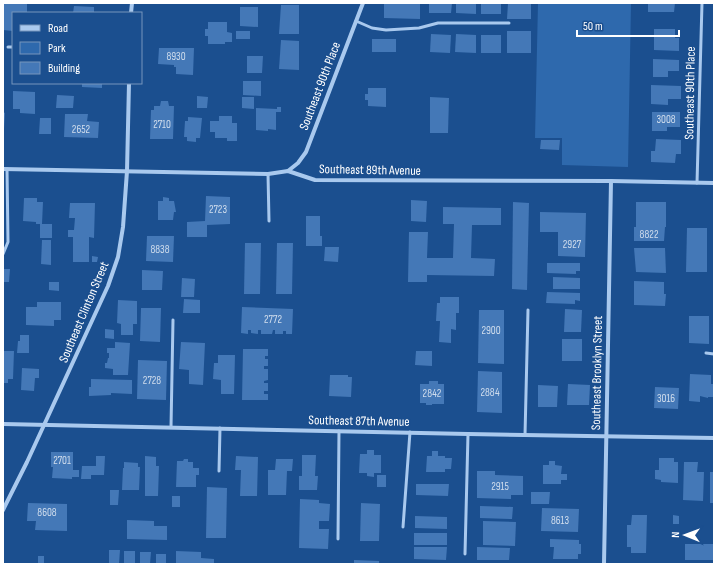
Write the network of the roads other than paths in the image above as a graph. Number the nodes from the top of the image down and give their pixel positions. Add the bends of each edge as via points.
1 (363, 3) edge
2 (702, 3) edge
3 (356, 21) junction
4 (509, 23) dead end
5 (8, 46) dead end
6 (12, 47) edge
7 (129, 84) edge
8 (5, 169) edge
9 (127, 171) junction
10 (288, 171) junction
11 (268, 174) junction
12 (611, 181) junction
13 (697, 183) junction
14 (714, 183) edge
15 (269, 221) dead end
16 (3, 254) edge
17 (528, 310) dead end
18 (173, 320) dead end
19 (706, 353) dead end
20 (714, 354) edge
21 (3, 424) edge
22 (45, 425) junction
23 (171, 427) junction
24 (220, 428) junction
25 (339, 431) junction
26 (410, 432) junction
27 (468, 434) junction
28 (526, 435) junction
29 (606, 437) junction
30 (714, 438) edge
31 (219, 471) dead end
32 (3, 510) edge
33 (403, 527) dead end
34 (338, 540) dead end
35 (464, 554) dead end
36 (604, 564) edge

1 - 3 street, Southeast 90th Place
2 - 13 lane, Southeast 90th Place
3 - 4 lane via 372,28 386,30 419,28 438,23
3 - 10 street, Southeast 90th Place via 306,152
5 - 6 lane
7 - 9 street, Southeast Clinton Street
8 - 9 street, Southeast 89th Avenue
8 - 16 lane via 8,242
9 - 11 street, Southeast 89th Avenue
9 - 22 street, Southeast Clinton Street via 118,257 108,286
10 - 11 street, Southeast 89th Avenue
10 - 12 street, Southeast 89th Avenue via 314,180
11 - 15 lane
12 - 13 street, Southeast 89th Avenue
12 - 29 street, Southeast Brooklyn Street
13 - 14 street, Southeast 89th Avenue
17 - 28 lane
18 - 23 lane
19 - 20 lane
21 - 22 street, Southeast 87th Avenue
22 - 23 street, Southeast 87th Avenue
22 - 32 street, Southeast Clinton Street
23 - 24 street, Southeast 87th Avenue
24 - 25 street, Southeast 87th Avenue
24 - 31 lane
25 - 26 street, Southeast 87th Avenue
25 - 34 lane
26 - 27 street, Southeast 87th Avenue
26 - 33 lane
27 - 28 street, Southeast 87th Avenue
27 - 35 lane
28 - 29 street, Southeast 87th Avenue
29 - 30 street, Southeast 87th Avenue
29 - 36 street, Southeast Brooklyn Street

